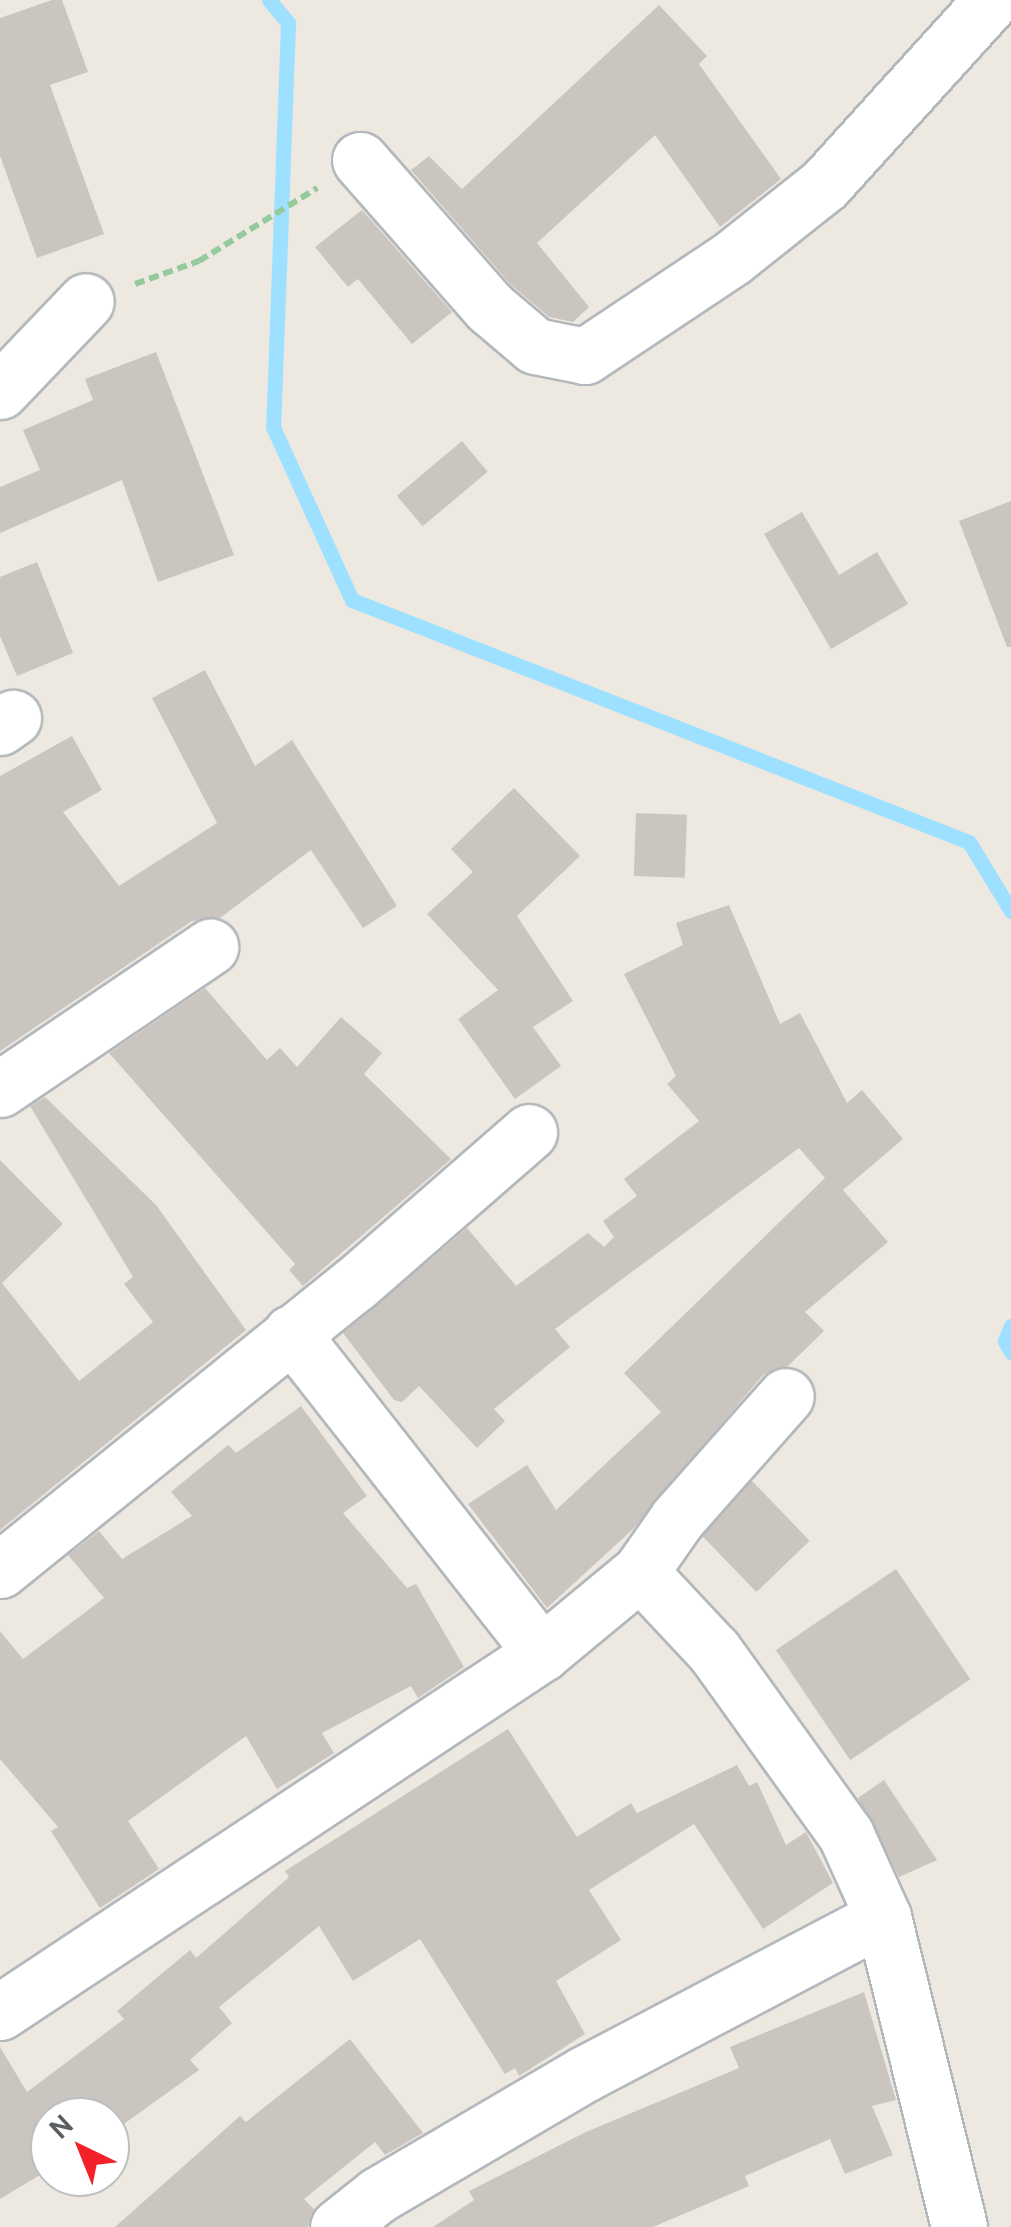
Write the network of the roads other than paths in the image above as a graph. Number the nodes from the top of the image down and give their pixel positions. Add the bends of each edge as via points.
1 (992, 0) edge
2 (360, 160) dead end
3 (86, 301) road end
4 (4, 379) edge
5 (210, 947) dead end
6 (0, 1089) edge
7 (529, 1132) dead end
8 (292, 1333) junction
9 (786, 1396) dead end
10 (0, 1570) edge
11 (640, 1572) junction
12 (542, 1654) junction
13 (883, 1918) junction
14 (0, 2012) edge
15 (338, 2227) edge
16 (958, 2227) edge

1 - 2 street via 825,184 732,258 585,356 535,346 489,308
3 - 4 street
5 - 6 street
7 - 8 street
8 - 10 street
8 - 12 street
9 - 11 street via 677,1519
11 - 12 street
11 - 13 street via 714,1651 784,1742 846,1836
12 - 14 street
13 - 15 street via 586,2073 378,2195
13 - 16 street

